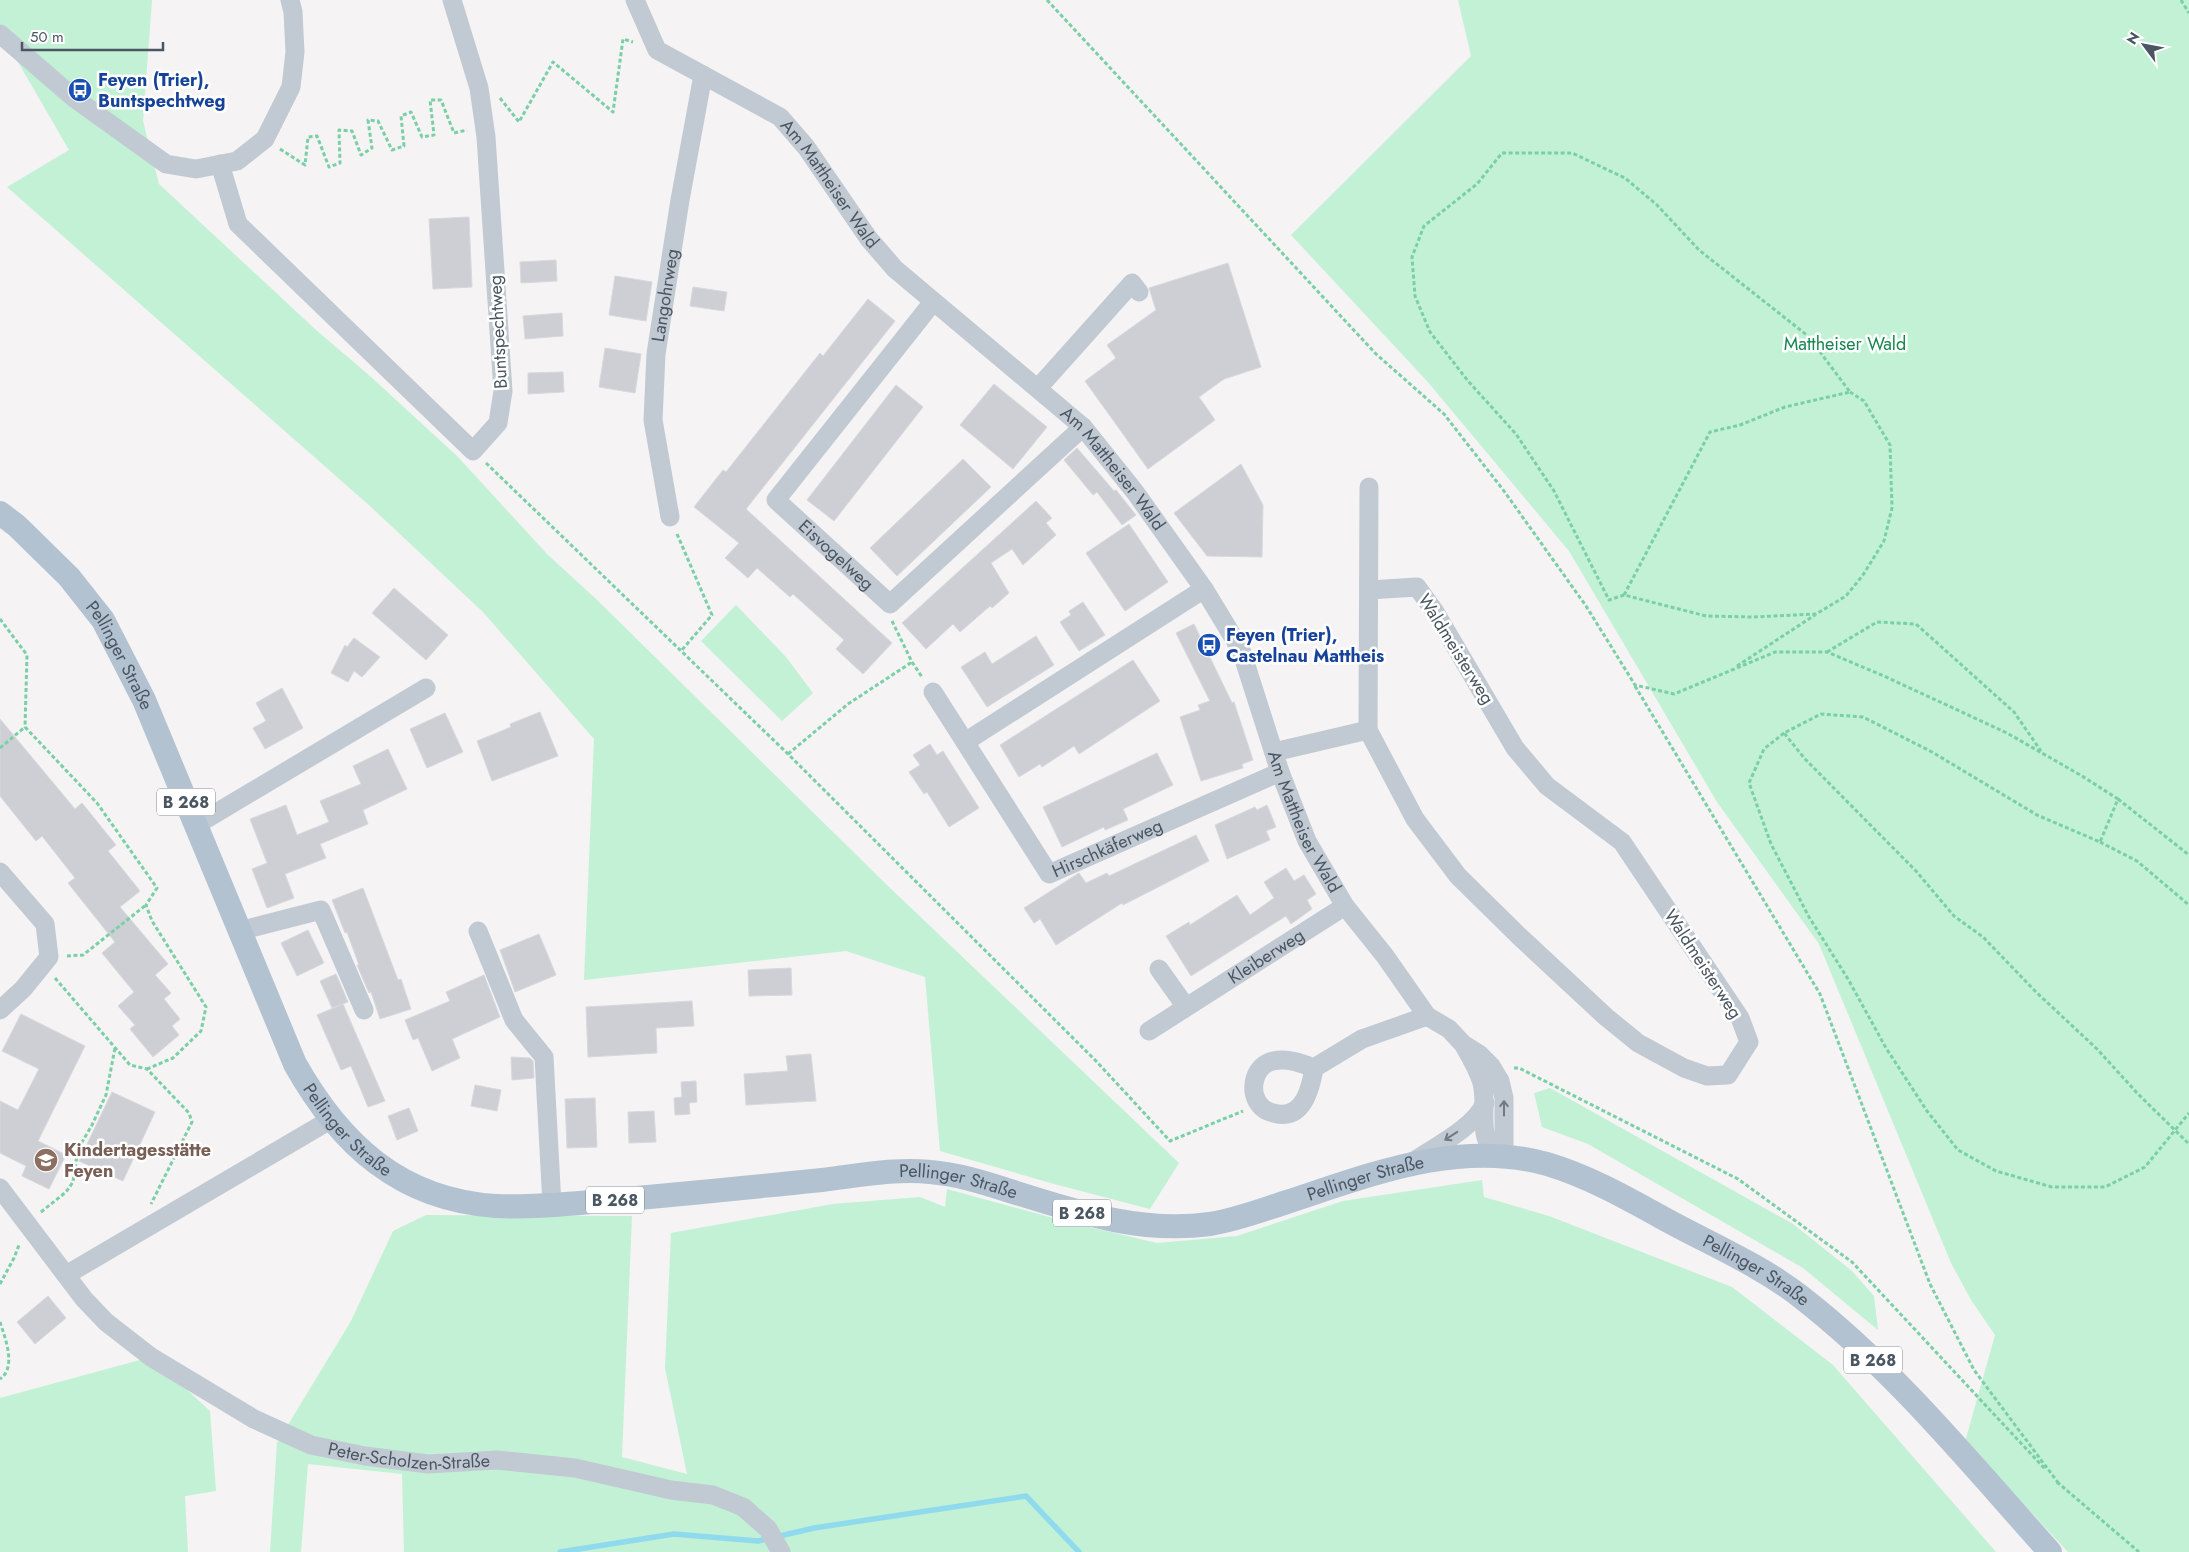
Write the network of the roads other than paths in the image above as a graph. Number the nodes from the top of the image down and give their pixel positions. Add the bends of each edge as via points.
1 (290, 0) edge
2 (452, 0) edge
3 (635, 0) edge
4 (3, 36) edge
5 (703, 75) junction
6 (220, 164) junction
7 (1139, 292) dead end
8 (933, 302) junction
9 (1038, 388) junction
10 (1082, 427) junction
11 (1369, 487) dead end
12 (0, 513) edge
13 (670, 517) road end
14 (1204, 589) junction
15 (1369, 590) junction
16 (426, 688) dead end
17 (933, 692) dead end
18 (1368, 730) junction
19 (965, 742) junction
20 (1274, 752) junction
21 (1280, 772) junction
22 (196, 825) junction
23 (0, 872) edge
24 (1345, 906) junction
25 (239, 931) junction
26 (478, 932) dead end
27 (1159, 969) dead end
28 (1186, 1007) junction
29 (0, 1010) edge
30 (364, 1010) dead end
31 (1427, 1016) junction
32 (1149, 1030) dead end
33 (1463, 1044) junction
34 (1314, 1068) junction
35 (1484, 1103) junction
36 (330, 1120) junction
37 (1504, 1157) junction
38 (1409, 1164) junction
39 (0, 1188) edge
40 (552, 1205) junction
41 (66, 1275) junction
42 (780, 1552) edge
43 (2050, 1552) edge

1 - 6 street via 295,52 291,87 265,139 237,160
2 - 6 street, Buntspechtweg via 479,88 486,137 503,391 498,423 474,450 238,224
3 - 5 street, Am Mattheiser Wald via 657,50
4 - 6 street via 74,98 166,164 196,169
5 - 8 street, Am Mattheiser Wald via 780,116 806,147 869,239 895,269
5 - 13 street, Langohrweg via 656,354 653,420
7 - 9 street via 1132,283
8 - 9 street, Am Mattheiser Wald
8 - 10 street, Eisvogelweg via 776,500 890,604
9 - 10 street, Am Mattheiser Wald
10 - 14 street, Am Mattheiser Wald via 1135,492
11 - 15 street, Waldmeisterweg
12 - 22 main road, Pellinger Straße / B 268 via 69,577 103,620 144,700
14 - 19 street
14 - 20 street, Am Mattheiser Wald via 1240,650
15 - 18 street, Waldmeisterweg
15 - 18 street, Waldmeisterweg via 1418,587 1516,748 1547,786 1622,842 1740,1018 1749,1042 1728,1075 1707,1076 1684,1068 1638,1043 1519,936 1458,876 1415,819
16 - 22 street
17 - 19 street, Hirschkäferweg
18 - 20 street
19 - 21 street, Hirschkäferweg via 1049,874
20 - 21 street, Am Mattheiser Wald
21 - 24 street, Am Mattheiser Wald via 1307,841
22 - 25 main road, Pellinger Straße / B 268
23 - 29 street via 45,924 49,957 23,989
24 - 28 street, Kleiberweg
24 - 31 street, Am Mattheiser Wald
25 - 30 street via 321,910
25 - 36 main road, Pellinger Straße / B 268 via 295,1064
26 - 40 street via 514,1020 544,1057
27 - 28 street
28 - 32 street, Kleiberweg
31 - 33 street, Am Mattheiser Wald via 1449,1029
31 - 34 street via 1362,1039
33 - 35 street, Am Mattheiser Wald via 1482,1084
37 -> 33 street, Am Mattheiser Wald via 1504,1098 1500,1081 1491,1066
34 - 34 street via 1285,1060 1272,1061 1261,1068 1254,1080 1253,1093 1259,1105 1270,1113 1282,1115 1295,1111 1310,1089
35 - 37 street, Am Mattheiser Wald via 1485,1138 1495,1153
35 -> 38 street via 1478,1116 1466,1127
36 - 40 main road, Pellinger Straße / B 268 via 373,1161 402,1180 426,1190 491,1206
36 - 41 street
37 - 38 main road, Pellinger Straße / B 268 via 1451,1157
37 - 43 main road, Pellinger Straße / B 268 via 1548,1164 1595,1182 1767,1274 1800,1296 1895,1379
38 - 40 main road, Pellinger Straße / B 268 via 1242,1216 1181,1226 1126,1224 988,1184 926,1171
39 - 41 street, Peter-Scholzen-Straße
41 - 42 street, Peter-Scholzen-Straße via 106,1322 152,1357 254,1419 311,1445 428,1464 497,1460 575,1468 671,1490 713,1495 743,1507 768,1529

